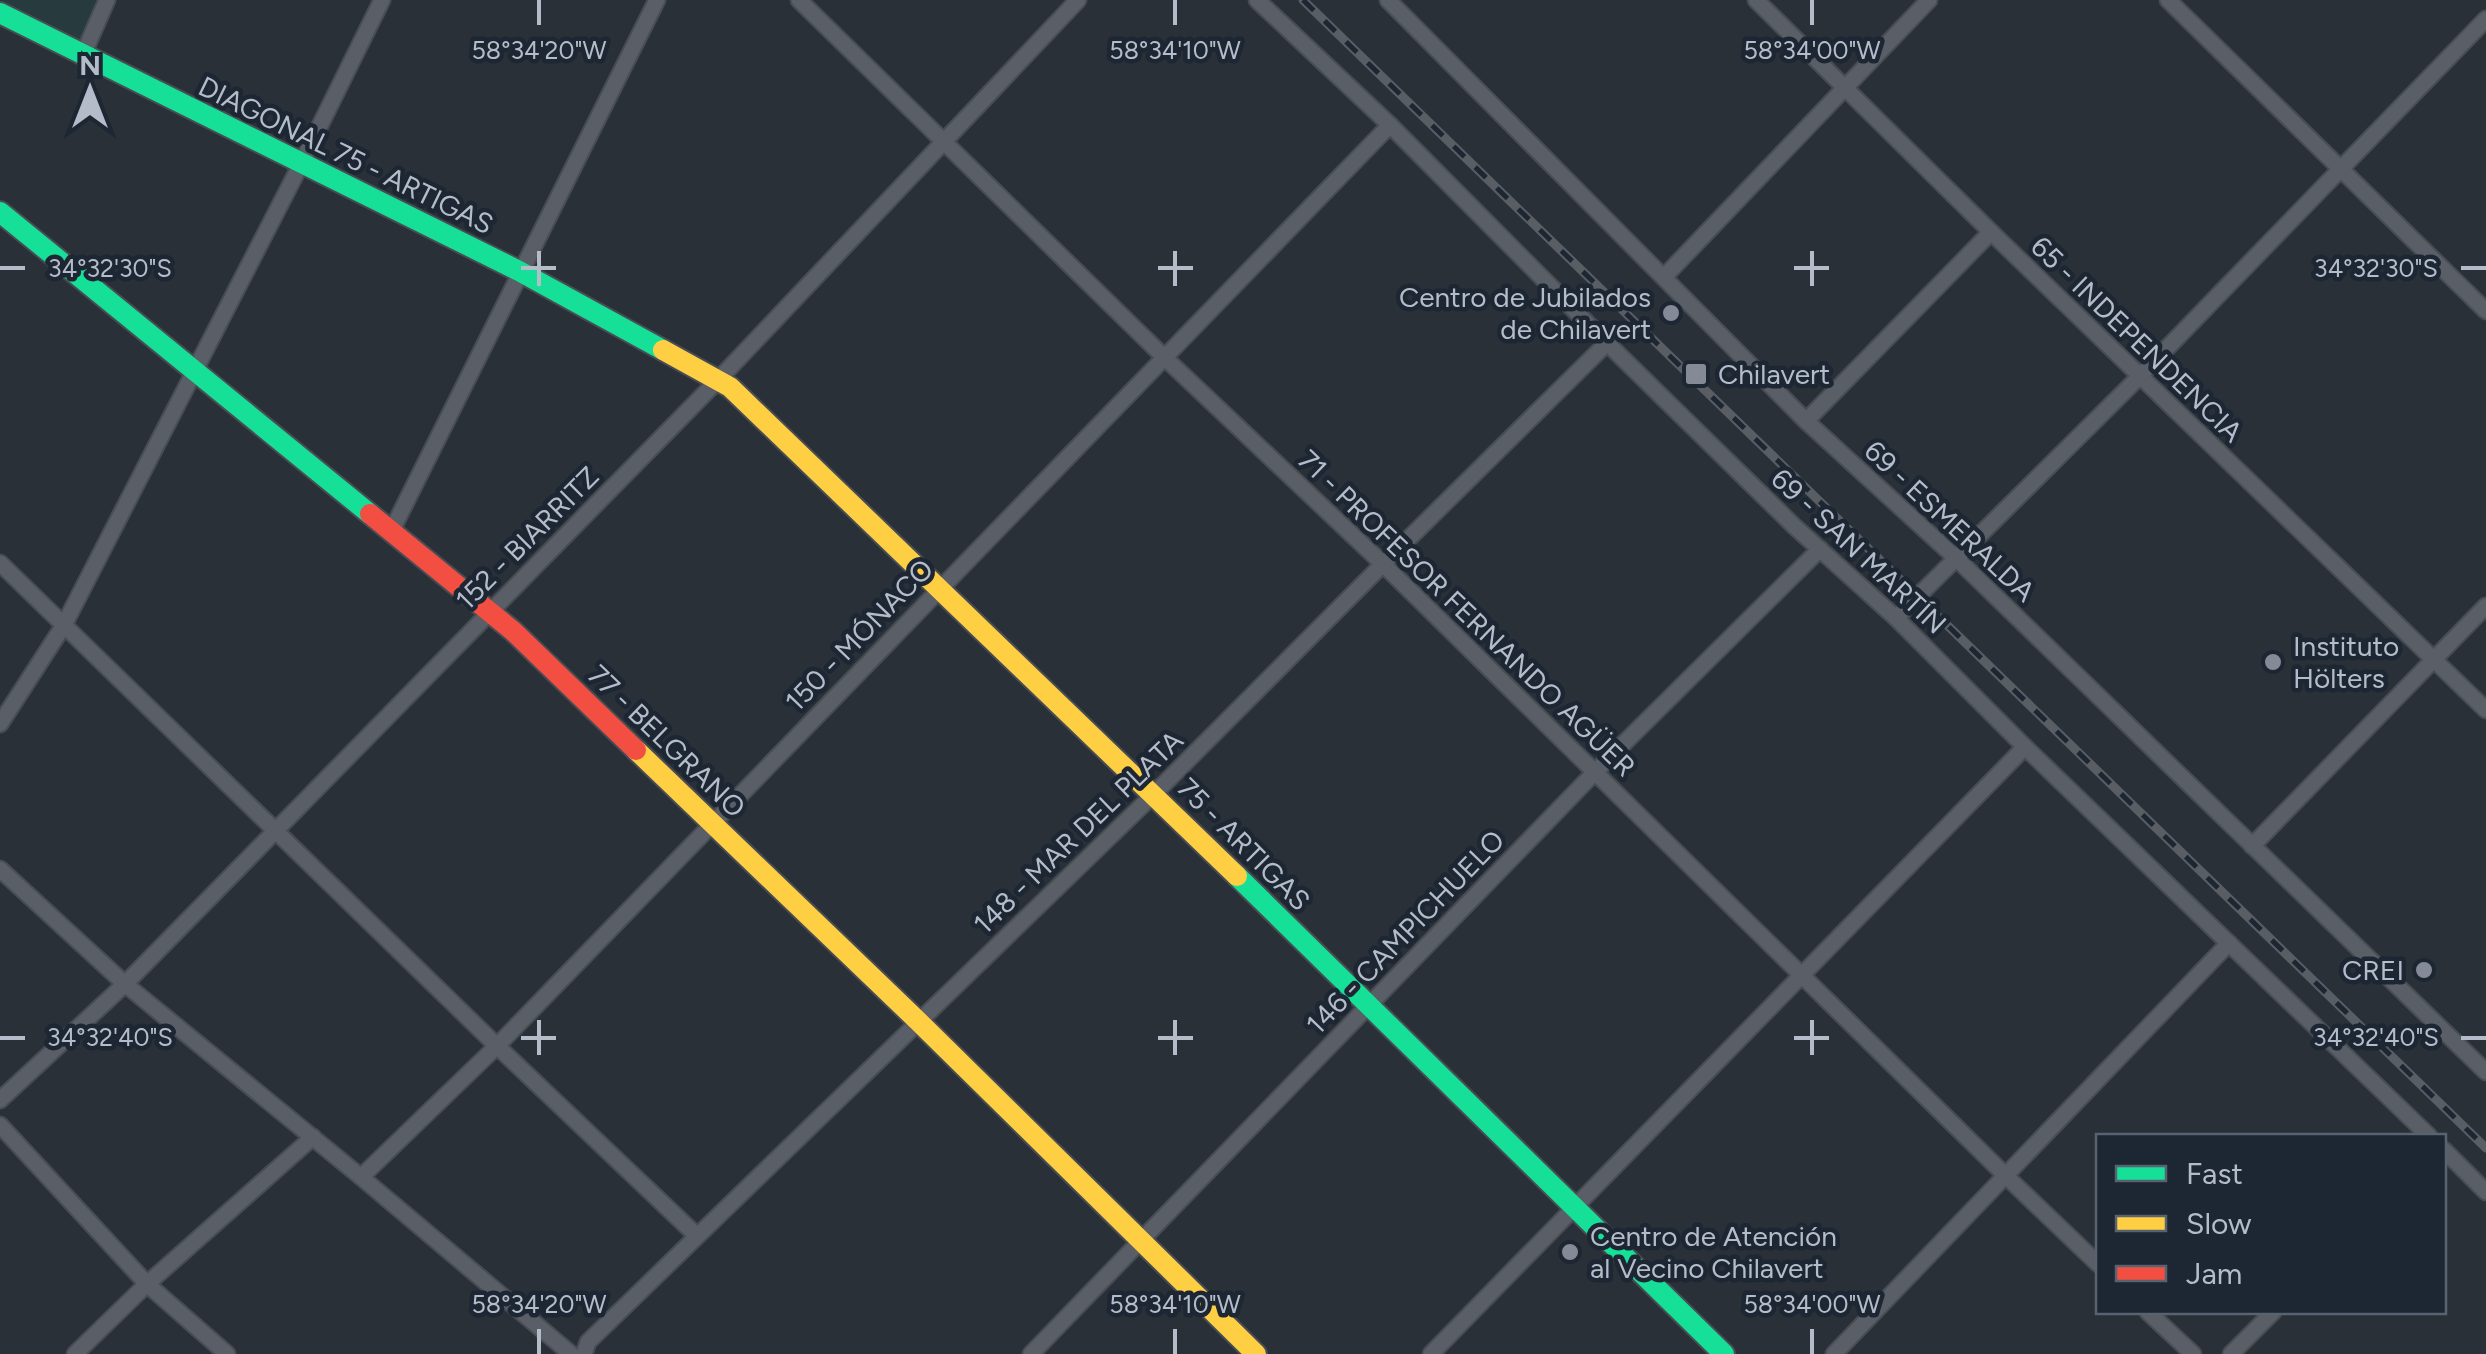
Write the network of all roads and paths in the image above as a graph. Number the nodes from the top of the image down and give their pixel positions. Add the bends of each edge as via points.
1 (107, 0) edge
2 (382, 0) edge
3 (656, 0) edge
4 (798, 0) edge
5 (1078, 0) edge
6 (1256, 0) edge
7 (1388, 0) edge
8 (1756, 0) edge
9 (1929, 0) edge
10 (2168, 0) edge
11 (2, 17) edge
12 (2486, 19) edge
13 (82, 54) junction
14 (1845, 86) junction
15 (1390, 125) junction
16 (944, 142) junction
17 (301, 164) junction
18 (2340, 168) junction
19 (0, 212) edge
20 (1991, 232) junction
21 (520, 271) junction
22 (1664, 277) junction
23 (2486, 311) edge
24 (1607, 344) junction
25 (1164, 357) junction
26 (196, 371) junction
27 (2140, 376) junction
28 (719, 379) junction
29 (1806, 421) junction
30 (391, 532) junction
31 (1820, 549) junction
32 (1957, 559) junction
33 (0, 563) edge
34 (1383, 564) junction
35 (939, 588) junction
36 (2486, 606) edge
37 (490, 611) junction
38 (1896, 618) junction
39 (64, 625) junction
40 (2434, 659) junction
41 (2486, 710) edge
42 (0, 724) edge
43 (2024, 747) junction
44 (1595, 772) junction
45 (1154, 794) junction
46 (713, 822) junction
47 (274, 830) junction
48 (2252, 846) junction
49 (0, 868) edge
50 (2230, 943) junction
51 (1802, 976) junction
52 (125, 984) junction
53 (1368, 1005) junction
54 (918, 1022) junction
55 (497, 1046) junction
56 (2486, 1072) edge
57 (0, 1100) edge
58 (0, 1125) edge
59 (2427, 1134) edge
60 (313, 1138) junction
61 (2446, 1152) edge
62 (2006, 1176) junction
63 (361, 1177) junction
64 (2486, 1192) edge
65 (1574, 1206) junction
66 (697, 1236) junction
67 (1140, 1242) junction
68 (2096, 1262) edge
69 (147, 1284) junction
70 (2150, 1314) edge
71 (2270, 1314) edge
72 (75, 1354) edge
73 (227, 1354) edge
74 (572, 1354) edge
75 (584, 1354) edge
76 (1031, 1354) edge
77 (1256, 1354) edge
78 (1431, 1354) edge
79 (1724, 1354) edge
80 (1834, 1354) edge
81 (2193, 1354) edge
82 (2231, 1354) edge

1 - 13 street
2 - 17 street
3 - 21 street
4 - 16 street, 71 - PROFESOR FERNANDO AGÜER
5 - 16 street, 152 - BIARRITZ
6 - 15 street, 69 - SAN MARTÍN
7 - 22 street, 69 - ESMERALDA
8 - 14 street, 65 - INDEPENDENCIA
9 - 14 street
10 - 18 street
11 - 13 street, DIAGONAL 75 - ARTIGAS
12 - 18 street
13 - 17 street, DIAGONAL 75 - ARTIGAS
14 - 20 street, 65 - INDEPENDENCIA
14 - 22 street
15 - 24 street, 69 - SAN MARTÍN
15 - 25 street, 150 - MÓNACO
16 - 25 street, 71 - PROFESOR FERNANDO AGÜER
16 - 28 street, 152 - BIARRITZ
17 - 21 street, DIAGONAL 75 - ARTIGAS
17 - 26 street
18 - 23 street
18 - 27 street
19 - 26 street, 77 - BELGRANO
20 - 27 street, 65 - INDEPENDENCIA
20 - 29 street
21 - 28 street, DIAGONAL 75 - ARTIGAS
21 - 30 street
22 - 29 street, 69 - ESMERALDA
24 - 31 street, 69 - SAN MARTÍN
24 - 34 street, 148 - MAR DEL PLATA
25 - 34 street, 71 - PROFESOR FERNANDO AGÜER
25 - 35 street, 150 - MÓNACO
26 - 30 street, 77 - BELGRANO
26 - 39 street
27 - 32 street
27 - 40 street, 65 - INDEPENDENCIA
28 - 35 street, 75 - ARTIGAS
28 - 37 street, 152 - BIARRITZ
29 - 32 street, 69 - ESMERALDA
30 - 37 street, 77 - BELGRANO
31 - 38 street, 69 - SAN MARTÍN
31 - 44 street, 146 - CAMPICHUELO
32 - 38 street
32 - 48 street, 69 - ESMERALDA
33 - 39 street
34 - 44 street, 71 - PROFESOR FERNANDO AGÜER
34 - 45 street, 148 - MAR DEL PLATA
35 - 45 street, 75 - ARTIGAS
35 - 46 street, 150 - MÓNACO
36 - 40 street
37 - 46 street, 77 - BELGRANO
37 - 47 street, 152 - BIARRITZ
38 - 43 street, 69 - SAN MARTÍN
39 - 42 street
39 - 47 street
40 - 41 street, 65 - INDEPENDENCIA
40 - 48 street
43 - 50 street, 69 - SAN MARTÍN
43 - 51 street
44 - 51 street, 71 - PROFESOR FERNANDO AGÜER
44 - 53 street, 146 - CAMPICHUELO
45 - 53 street, 75 - ARTIGAS
45 - 54 street, 148 - MAR DEL PLATA
46 - 54 street, 77 - BELGRANO
46 - 55 street, 150 - MÓNACO
47 - 52 street, 152 - BIARRITZ
47 - 55 street
48 - 56 street, 69 - ESMERALDA
49 - 52 street
50 - 59 street, 69 - SAN MARTÍN
50 - 62 street
51 - 62 street, 71 - PROFESOR FERNANDO AGÜER
51 - 65 street
52 - 57 street, 152 - BIARRITZ
52 - 60 street
53 - 65 street, 75 - ARTIGAS
53 - 67 street, 146 - CAMPICHUELO
54 - 66 street, 148 - MAR DEL PLATA
54 - 67 street, 77 - BELGRANO
55 - 63 street, 150 - MÓNACO
55 - 66 street
58 - 69 street
60 - 63 street
60 - 69 street
61 - 64 street
62 - 68 street, 71 - PROFESOR FERNANDO AGÜER
62 - 80 street
63 - 74 street
65 - 78 street
65 - 79 street, 75 - ARTIGAS
66 - 75 street, 148 - MAR DEL PLATA via 588,1342
67 - 76 street, 146 - CAMPICHUELO
67 - 77 street, 77 - BELGRANO
69 - 72 street
69 - 73 street
70 - 81 street
71 - 82 street

